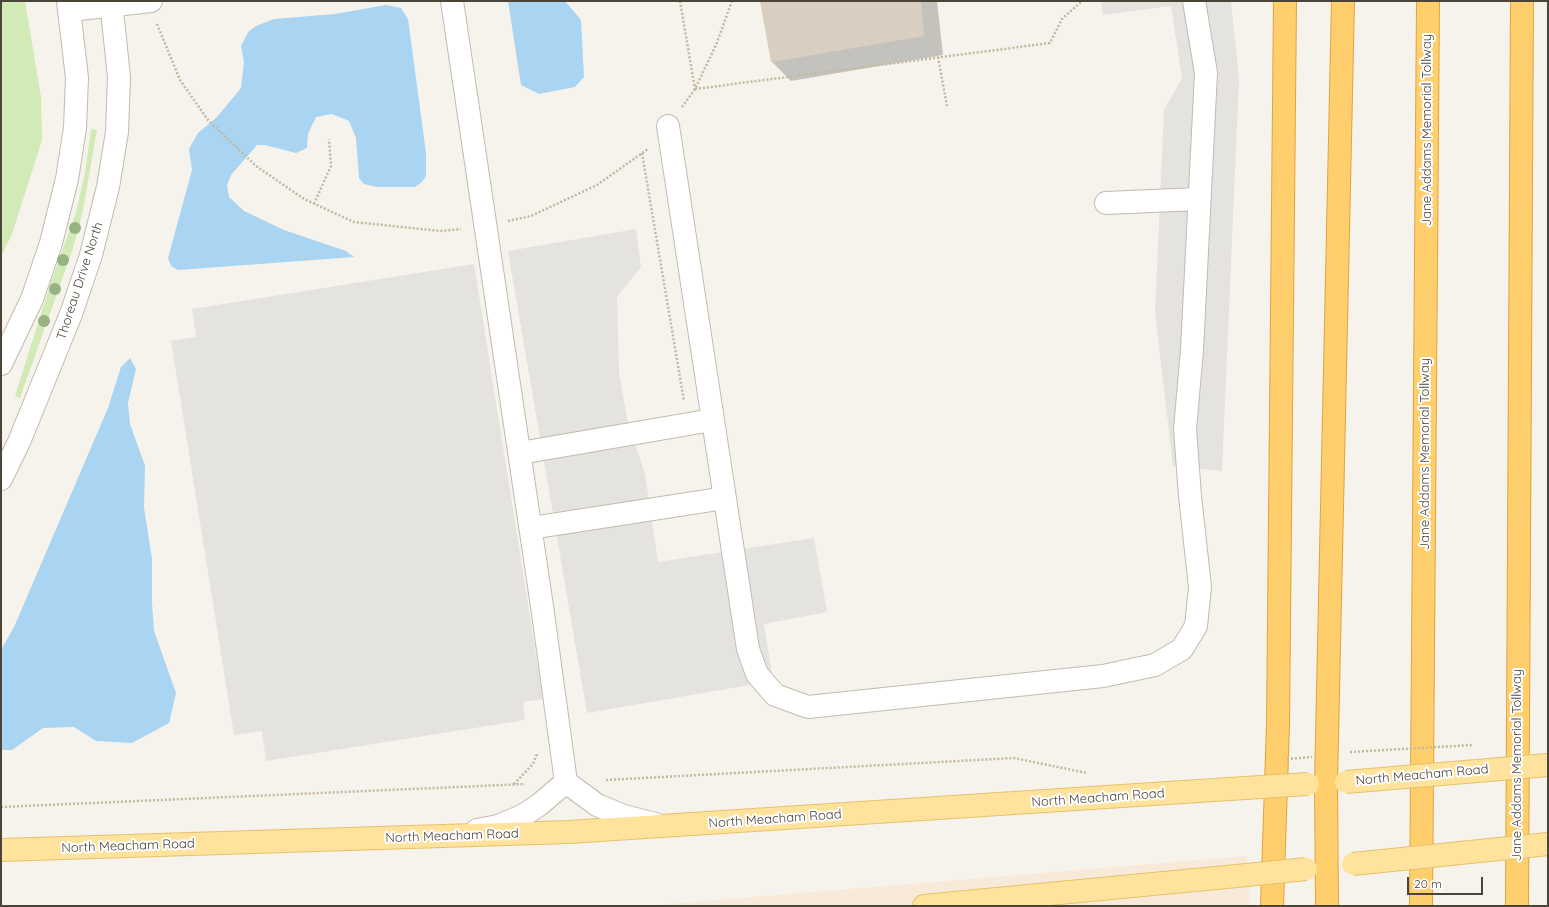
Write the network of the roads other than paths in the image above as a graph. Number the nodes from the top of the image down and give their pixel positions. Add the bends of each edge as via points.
1 (150, 1) edge
2 (452, 1) edge
3 (1194, 1) edge
4 (1285, 1) edge
5 (1343, 1) edge
6 (1428, 1) edge
7 (1522, 1) edge
8 (111, 3) edge
9 (69, 5) edge
10 (668, 126) road end
11 (1199, 200) junction
12 (1106, 204) dead end
13 (1, 364) edge
14 (712, 420) junction
15 (520, 453) junction
16 (1, 479) edge
17 (725, 498) junction
18 (531, 528) junction
19 (1548, 765) edge
20 (566, 782) junction
21 (1327, 783) junction
22 (662, 826) junction
23 (444, 836) junction
24 (1548, 844) edge
25 (1, 850) edge
26 (1316, 868) junction
27 (924, 906) edge
28 (1272, 906) edge
29 (1327, 906) edge
30 (1421, 906) edge
31 (1517, 906) edge

1 - 8 street
2 - 15 street
3 - 11 street via 1206,73
4 - 28 highway via 1278,724
5 - 21 highway
6 - 30 highway, Jane Addams Memorial Tollway
7 - 31 highway, Jane Addams Memorial Tollway
8 - 9 street
8 - 16 street, Thoreau Drive North via 119,77 116,132 108,188 91,255 71,314 19,442
9 - 13 street via 77,78 75,128 67,179 51,243 32,299
10 - 14 street
11 - 12 street
11 - 17 street via 1186,429 1200,587 1196,626 1182,649 1155,664 1103,676 808,706 775,696 757,674 748,649
14 - 15 street
14 - 17 street
15 - 18 street
17 - 18 street
18 - 20 street
19 - 21 main road, North Meacham Road, bridge
20 - 22 street via 597,806
20 - 23 street via 522,816 498,826
21 - 22 main road, North Meacham Road, bridge
21 - 26 highway
22 - 23 main road, North Meacham Road
23 - 25 main road, North Meacham Road
24 - 26 main road, bridge
26 - 27 main road, bridge
26 - 29 highway

